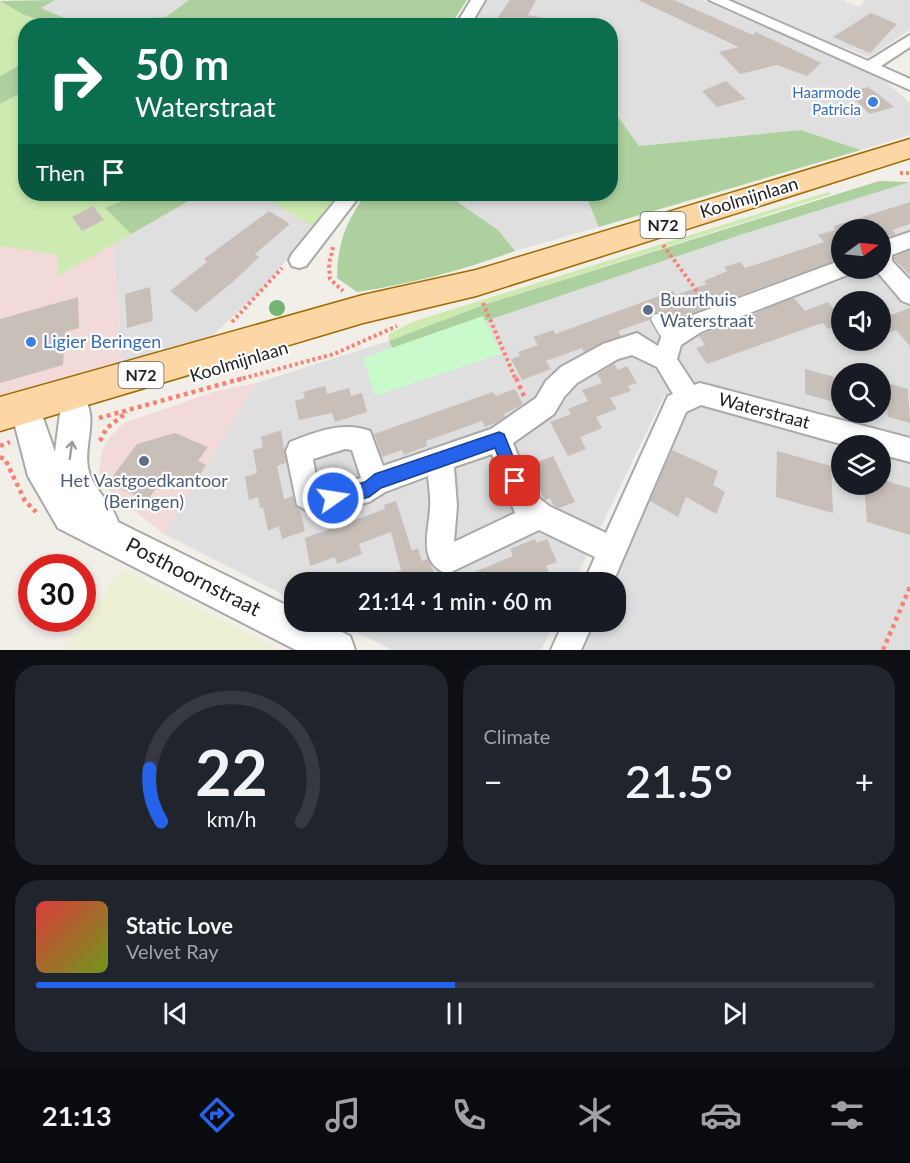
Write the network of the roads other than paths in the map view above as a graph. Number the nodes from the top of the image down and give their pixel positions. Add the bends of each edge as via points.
1 (478, 0) edge
2 (716, 0) edge
3 (467, 18) edge
4 (910, 40) edge
5 (871, 66) junction
6 (894, 78) junction
7 (910, 85) edge
8 (910, 93) edge
9 (910, 148) edge
10 (910, 162) edge
11 (850, 168) junction
12 (346, 201) edge
13 (910, 240) edge
14 (891, 247) edge
15 (300, 260) road end
16 (831, 273) edge
17 (891, 275) edge
18 (478, 290) junction
19 (910, 295) edge
20 (657, 319) dead end
21 (668, 349) junction
22 (688, 398) junction
23 (76, 413) junction
24 (10, 425) edge
25 (499, 439) junction
26 (910, 450) edge
27 (440, 461) junction
28 (375, 482) dead end
29 (539, 516) junction
30 (114, 536) junction
31 (613, 551) junction
32 (603, 572) edge
33 (574, 632) edge
34 (336, 650) edge
35 (566, 650) edge

1 - 3 street
2 - 5 street
4 - 5 street
5 - 6 street
6 - 7 street
6 - 8 street
9 - 11 main road, Koolmijnlaan / N72
10 - 11 main road, Koolmijnlaan / N72
11 - 18 main road, Koolmijnlaan / N72
12 - 15 street
13 - 14 street
16 - 21 street via 693,325
17 - 19 street
18 - 23 main road, Koolmijnlaan / N72
18 - 24 main road, Koolmijnlaan / N72 via 363,309
20 - 21 lane
21 - 22 street
21 - 25 street via 642,350 637,343 611,351 569,375 545,406
22 - 26 street, Waterstraat via 700,394
22 - 31 street via 676,405
23 - 24 main road, Koolmijnlaan / N72
30 -> 23 street, Posthoornstraat via 79,494 69,464
24 - 30 street, Posthoornstraat via 70,516
25 - 27 street
25 - 29 street via 523,502
27 - 28 street
27 - 29 street via 444,506 439,550 447,560
29 - 31 street
30 - 34 street, Posthoornstraat
31 - 32 street
33 - 35 street

